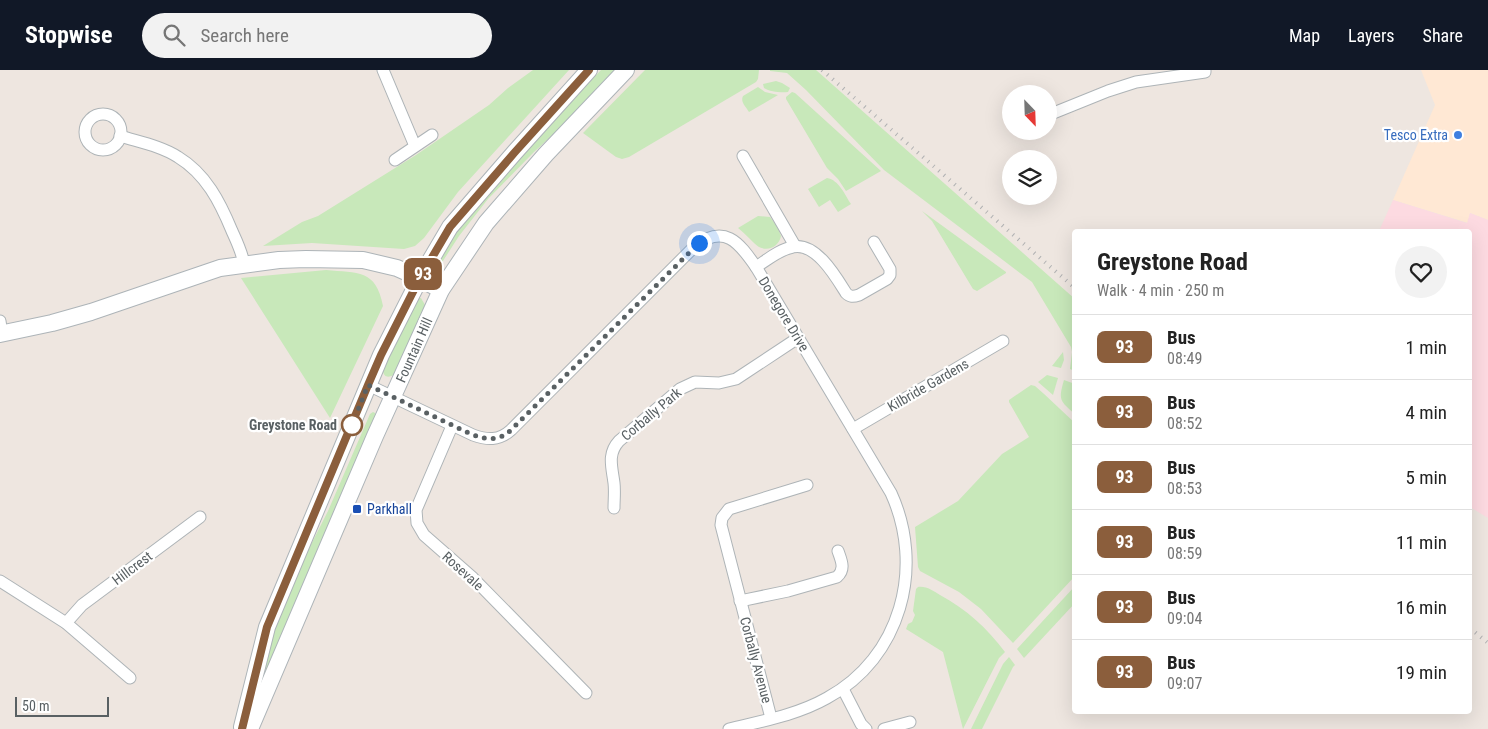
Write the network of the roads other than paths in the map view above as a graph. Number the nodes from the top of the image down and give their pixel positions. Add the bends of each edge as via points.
1 (383, 70) edge
2 (589, 70) edge
3 (626, 70) edge
4 (1205, 70) edge
5 (1058, 111) edge
6 (432, 135) dead end
7 (120, 136) dead end
8 (415, 146) junction
9 (743, 156) dead end
10 (395, 160) dead end
11 (874, 242) dead end
12 (795, 246) junction
13 (244, 264) junction
14 (756, 267) junction
15 (420, 278) junction
16 (441, 290) junction
17 (1, 330) edge
18 (798, 338) junction
19 (1003, 341) dead end
20 (368, 385) junction
21 (392, 398) junction
22 (452, 426) junction
23 (853, 430) junction
24 (807, 485) dead end
25 (614, 508) dead end
26 (200, 517) dead end
27 (838, 551) dead end
28 (0, 581) edge
29 (740, 601) junction
30 (66, 623) junction
31 (130, 678) dead end
32 (843, 688) junction
33 (586, 693) dead end
34 (771, 718) junction
35 (910, 722) dead end
36 (242, 729) edge
37 (250, 729) edge
38 (729, 729) edge
39 (866, 729) edge
40 (884, 729) edge

1 - 8 street
2 - 15 main road, Fountain Hill via 450,227
3 - 16 main road, Fountain Hill via 486,223
4 - 5 street via 1136,82
6 - 8 street
7 - 13 street via 169,152 196,171 213,191 228,219
8 - 10 street
9 - 12 street
11 - 12 street via 890,269 890,275 854,297 846,293 816,254
12 - 14 street
13 - 15 main road via 306,259 363,260 397,268
13 - 17 main road via 192,276 52,323
14 - 18 street, Donegore Drive
14 - 22 street, Donegore Drive via 744,249 730,238 718,236 703,240 508,433 488,439
15 - 16 main road
15 - 20 main road, Fountain Hill
16 - 21 main road, Fountain Hill
18 - 23 street, Donegore Drive
18 - 25 street, Corbally Park via 736,379 719,383 696,382 680,389 619,440 611,458
19 - 23 street, Kilbride Gardens
20 - 21 street, Donegore Drive
20 - 36 main road, Fountain Hill via 267,627
21 - 22 street, Donegore Drive
21 - 37 main road, Fountain Hill
22 - 33 street, Rosevale via 416,510 418,527
23 - 32 street, Donegore Drive via 897,505 904,530 906,571 901,606 889,635 868,665
24 - 29 street, Corbally Avenue via 736,506 722,518
26 - 30 street, Hillcrest via 82,605
27 - 29 street, Corbally Avenue via 842,571 837,577
28 - 30 street
29 - 34 street, Corbally Avenue
30 - 31 street
32 - 34 street, Donegore Drive via 808,707
32 - 39 street
34 - 38 street, Donegore Drive
35 - 40 street

